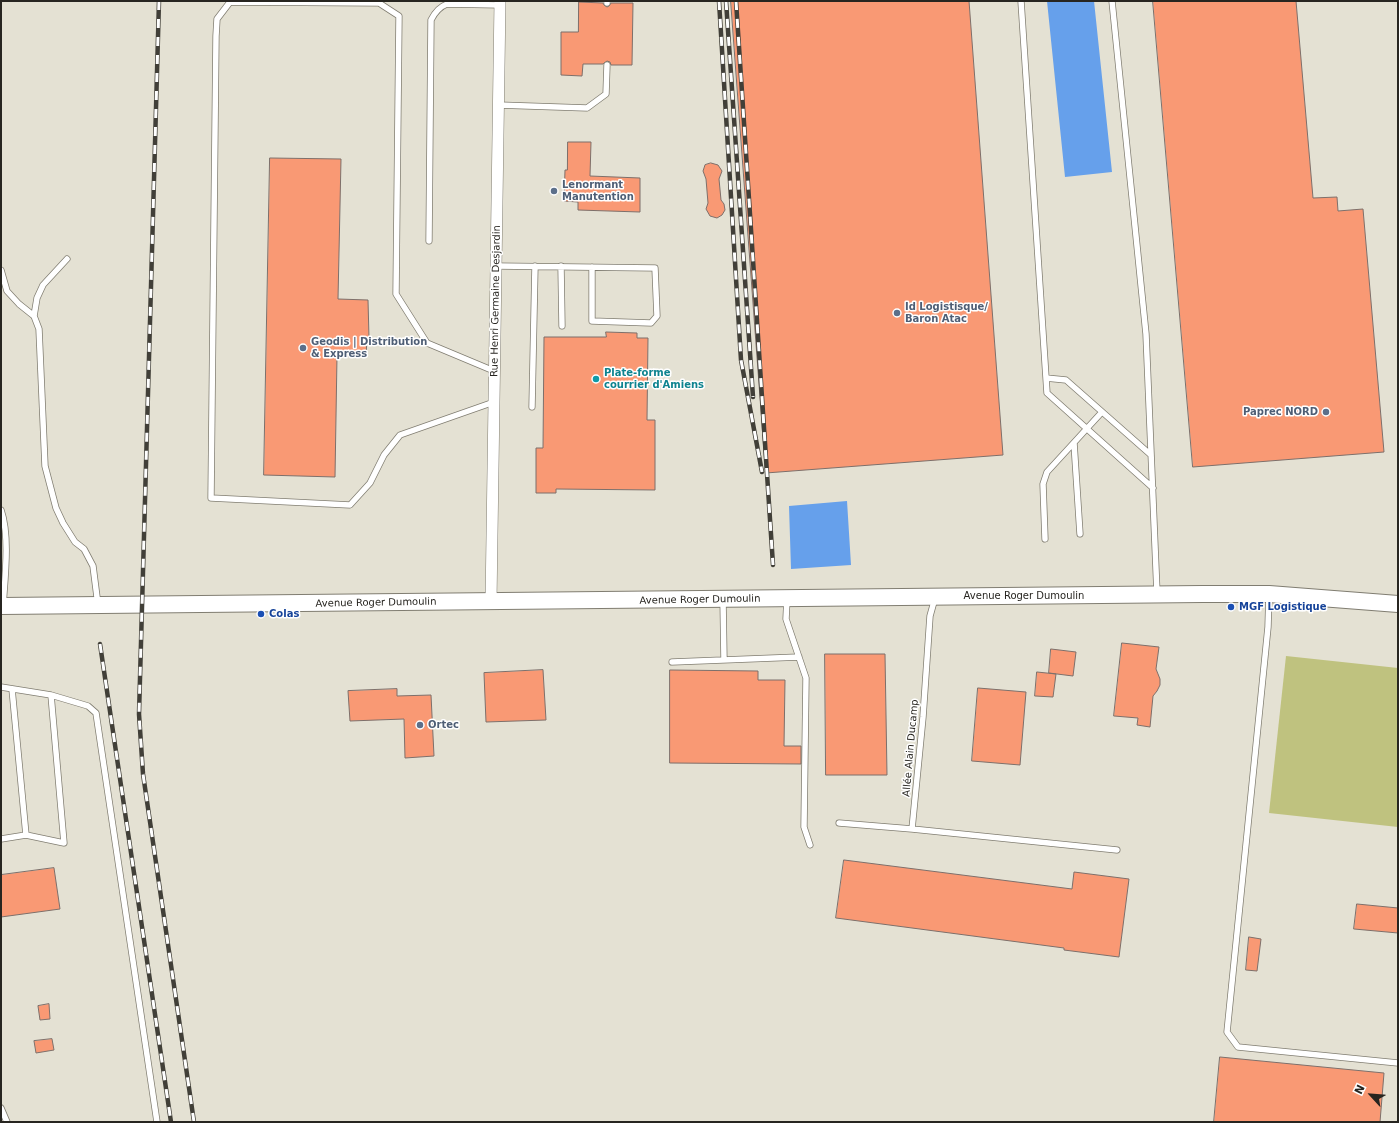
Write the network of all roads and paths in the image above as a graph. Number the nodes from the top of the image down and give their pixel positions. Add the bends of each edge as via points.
1 (1021, 1) edge
2 (1112, 1) edge
3 (500, 3) edge
4 (607, 64) dead end
5 (498, 105) junction
6 (429, 241) dead end
7 (67, 259) dead end
8 (496, 266) junction
9 (535, 266) junction
10 (561, 266) junction
11 (592, 266) junction
12 (1, 270) edge
13 (34, 316) junction
14 (562, 326) dead end
15 (494, 371) junction
16 (1046, 378) junction
17 (494, 402) junction
18 (532, 407) dead end
19 (1102, 412) junction
20 (1087, 429) junction
21 (1074, 443) junction
22 (1151, 456) junction
23 (1153, 488) junction
24 (1, 510) edge
25 (1080, 534) dead end
26 (1045, 539) dead end
27 (1157, 594) junction
28 (1269, 594) junction
29 (935, 596) junction
30 (787, 599) junction
31 (723, 600) junction
32 (492, 602) junction
33 (1398, 604) edge
34 (98, 605) junction
35 (2, 606) edge
36 (799, 657) junction
37 (724, 660) junction
38 (672, 662) dead end
39 (1, 687) edge
40 (12, 689) junction
41 (51, 695) junction
42 (839, 823) dead end
43 (912, 829) junction
44 (26, 835) junction
45 (1, 838) edge
46 (810, 845) dead end
47 (1117, 850) dead end
48 (1398, 1063) edge
49 (1, 1108) edge
50 (7, 1122) edge
51 (157, 1122) edge

1 - 16 lane
2 - 22 lane via 1146,334
3 - 5 street, Rue Henri Germaine Desjardin
3 - 6 lane via 447,4 440,7 431,20
4 - 5 lane via 606,94 587,108
5 - 8 street, Rue Henri Germaine Desjardin
7 - 13 lane via 43,285 37,298
8 - 9 lane
8 - 15 street, Rue Henri Germaine Desjardin
9 - 10 lane
9 - 18 lane
10 - 11 lane
10 - 14 lane
11 - 11 lane via 655,268 657,316 651,323 592,321
12 - 13 lane via 7,291 18,304
13 - 34 lane via 40,329 45,466 62,523 75,542 84,549 94,566
15 - 17 street, Rue Henri Germaine Desjardin
15 - 17 lane via 427,343 396,294 399,16 380,3 230,2 217,19 216,36 211,498 350,504 370,483 384,455 400,435
16 - 19 lane via 1066,380
16 - 20 lane via 1048,393
17 - 32 street, Rue Henri Germaine Desjardin
19 - 20 lane
19 - 22 lane
20 - 21 lane
20 - 23 lane
21 - 25 lane
21 - 26 lane via 1047,472 1043,484
22 - 23 lane
23 - 27 lane
24 - 35 lane via 6,545
27 - 28 main road, Avenue Roger Dumoulin
27 - 29 main road, Avenue Roger Dumoulin
28 - 33 main road, Avenue Roger Dumoulin
28 - 48 lane via 1268,626 1226,1032 1238,1047
29 - 30 main road, Avenue Roger Dumoulin
29 - 43 lane, Allée Alain Ducamp via 930,616
30 - 31 main road, Avenue Roger Dumoulin
30 - 36 lane via 786,619
31 - 32 main road, Avenue Roger Dumoulin
31 - 37 lane
32 - 34 main road, Avenue Roger Dumoulin
34 - 35 main road, Avenue Roger Dumoulin
36 - 37 lane
36 - 46 lane via 806,678 804,827
37 - 38 lane
39 - 40 lane
40 - 41 lane
40 - 44 lane
41 - 44 lane via 64,844
41 - 51 lane via 88,706 96,713
42 - 43 lane
43 - 47 lane
44 - 45 lane
49 - 50 lane

